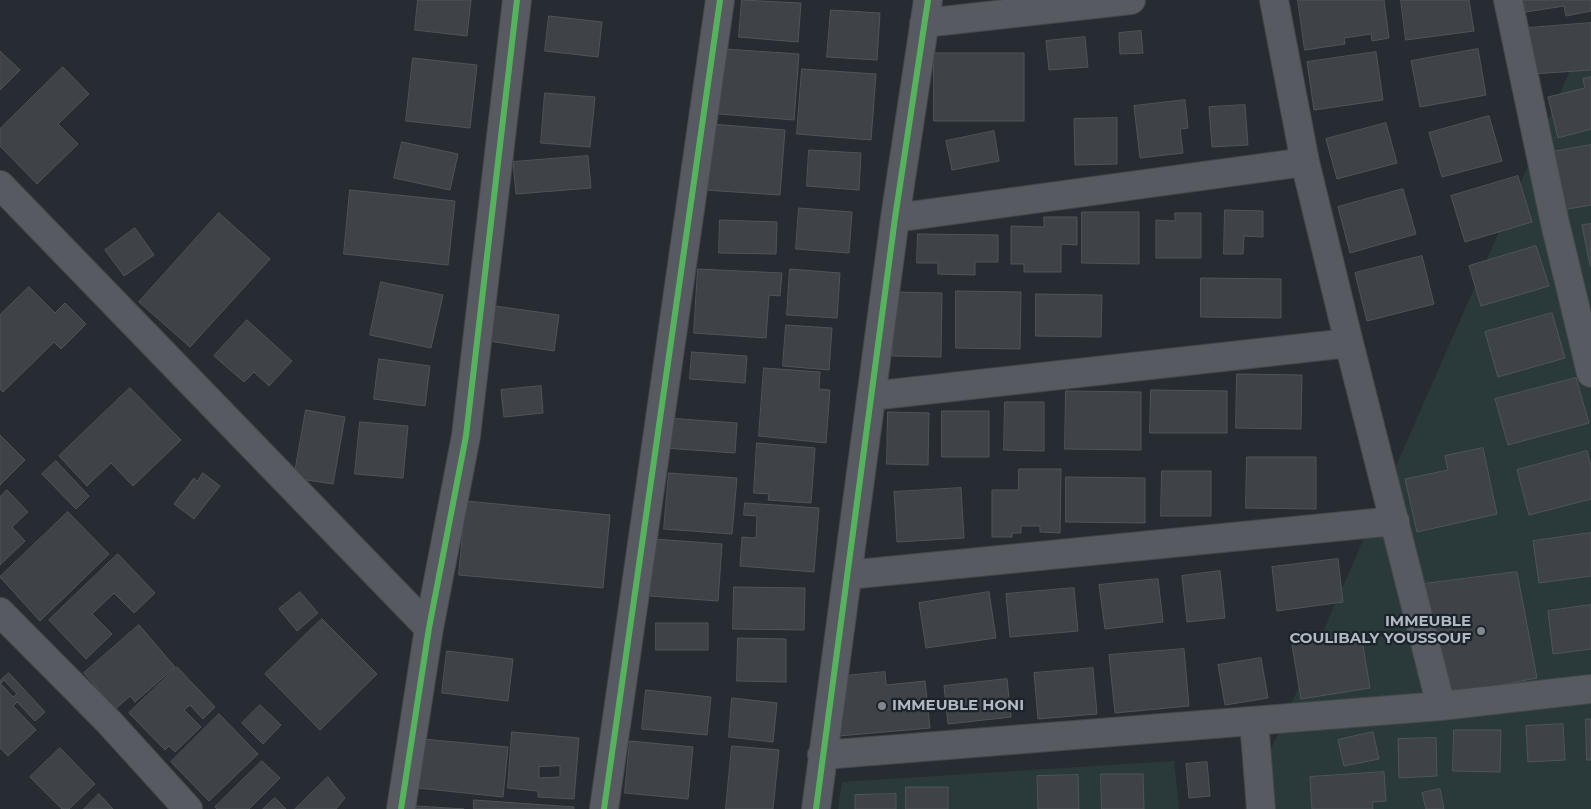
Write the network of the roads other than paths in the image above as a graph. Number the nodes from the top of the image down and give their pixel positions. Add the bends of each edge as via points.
1 (517, 0) edge
2 (720, 0) edge
3 (1131, 0) edge
4 (1274, 0) edge
5 (1508, 0) edge
6 (926, 12) edge
7 (1305, 162) junction
8 (0, 185) edge
9 (895, 218) junction
10 (1349, 343) junction
11 (1591, 373) edge
12 (871, 396) junction
13 (1395, 520) junction
14 (847, 575) junction
15 (0, 612) edge
16 (429, 628) junction
17 (1591, 689) edge
18 (1441, 706) junction
19 (1254, 721) junction
20 (822, 755) junction
21 (188, 809) edge
22 (402, 809) edge
23 (604, 809) edge
24 (816, 809) edge
25 (1261, 809) edge

1 - 16 street via 466,436
2 - 23 street
3 - 6 street
4 - 7 street
5 - 11 street via 1555,223
6 - 9 street
7 - 9 street
7 - 10 street
8 - 16 street
9 - 12 street
10 - 12 street
10 - 13 street
12 - 14 street
13 - 14 street
13 - 18 street
14 - 20 street
15 - 21 street via 109,722
16 - 22 street
17 - 18 street
18 - 19 street
19 - 20 street
19 - 25 street
20 - 24 street

